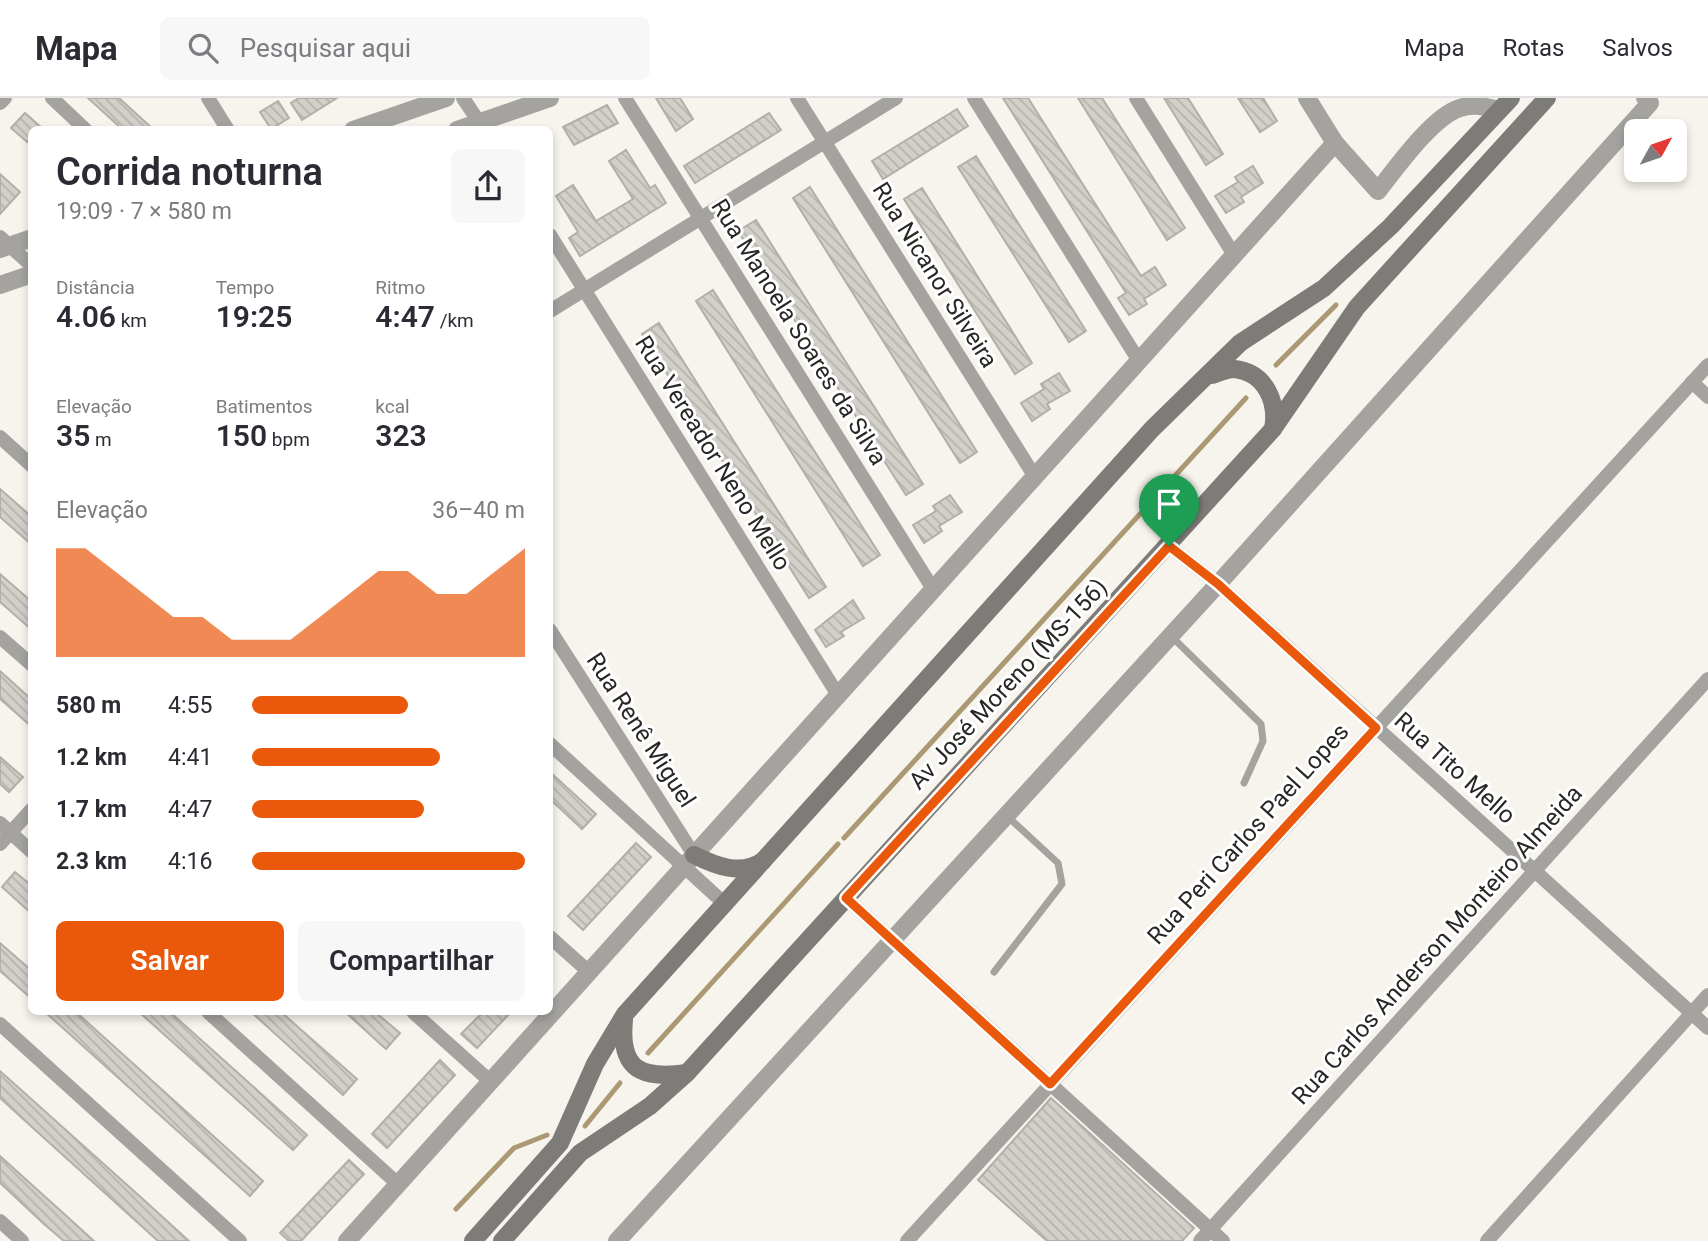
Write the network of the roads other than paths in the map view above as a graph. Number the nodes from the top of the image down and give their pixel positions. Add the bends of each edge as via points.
1 (5, 98) edge
2 (52, 98) edge
3 (208, 98) edge
4 (446, 98) edge
5 (463, 98) edge
6 (550, 98) edge
7 (625, 98) edge
8 (797, 98) edge
9 (896, 98) edge
10 (974, 98) edge
11 (1136, 98) edge
12 (1307, 98) edge
13 (1547, 98) edge
14 (1650, 100) edge
15 (0, 103) edge
16 (1462, 103) edge
17 (1503, 104) edge
18 (82, 126) edge
19 (226, 126) edge
20 (365, 126) edge
21 (482, 126) edge
22 (825, 142) junction
23 (1335, 143) junction
24 (701, 218) junction
25 (553, 239) edge
26 (28, 240) edge
27 (3, 244) edge
28 (1234, 255) junction
29 (28, 264) edge
30 (28, 275) edge
31 (0, 285) edge
32 (584, 290) junction
33 (553, 309) edge
34 (1139, 362) junction
35 (1708, 365) edge
36 (1210, 375) junction
37 (1692, 382) junction
38 (1708, 397) edge
39 (1273, 429) junction
40 (0, 437) edge
41 (28, 462) edge
42 (1035, 477) junction
43 (1169, 546) junction
44 (1218, 584) junction
45 (933, 589) junction
46 (553, 635) edge
47 (1171, 636) junction
48 (0, 637) edge
49 (28, 662) edge
50 (1708, 679) edge
51 (838, 695) junction
52 (1376, 728) junction
53 (553, 747) edge
54 (1244, 783) dead end
55 (28, 812) edge
56 (1007, 816) junction
57 (5, 828) edge
58 (0, 844) edge
59 (28, 848) edge
60 (766, 859) junction
61 (688, 861) junction
62 (1535, 871) junction
63 (846, 898) junction
64 (726, 905) junction
65 (553, 940) edge
66 (893, 942) junction
67 (589, 972) junction
68 (994, 972) dead end
69 (1708, 995) edge
70 (553, 1012) edge
71 (1692, 1013) junction
72 (625, 1014) junction
73 (211, 1015) edge
74 (416, 1015) edge
75 (551, 1015) edge
76 (0, 1024) edge
77 (1708, 1028) edge
78 (687, 1073) junction
79 (491, 1082) junction
80 (1050, 1084) junction
81 (398, 1184) junction
82 (0, 1221) edge
83 (1211, 1230) junction
84 (22, 1241) edge
85 (240, 1241) edge
86 (347, 1241) edge
87 (473, 1241) edge
88 (502, 1241) edge
89 (617, 1241) edge
90 (908, 1241) edge
91 (1200, 1241) edge
92 (1223, 1241) edge
93 (1487, 1241) edge

1 - 15 street
2 - 18 street
3 - 19 street
4 - 20 street
5 - 21 street
6 - 21 street
7 - 24 street, Rua Manoela Soares da Silva
8 - 22 street, Rua Nicanor Silveira
9 - 22 street
10 - 34 street
11 - 28 street
12 - 23 street
13 - 39 main road, Av José Moreno (MS-156) via 1357,307
14 - 44 street
16 - 17 street
16 - 23 street via 1378,191
17 - 36 main road via 1391,226 1324,288 1241,344
22 - 24 street
22 - 42 street, Rua Nicanor Silveira
23 - 28 street
24 - 32 street
24 - 45 street, Rua Manoela Soares da Silva
25 - 32 street, Rua Vereador Neno Mello
26 - 27 street
27 - 29 street
28 - 34 street
30 - 31 street
32 - 33 street
32 - 51 street, Rua Vereador Neno Mello
34 - 42 street
35 - 37 street, Rua Peri Carlos Pael Lopes
36 - 39 main road via 1233,369 1266,387 1276,411
36 - 60 main road via 1153,429
37 - 38 street
37 - 52 street, Rua Peri Carlos Pael Lopes
39 - 43 main road, Av José Moreno (MS-156)
40 - 41 street
42 - 45 street
43 - 44 street, Rua Tito Mello
43 - 63 main road, Av José Moreno (MS-156)
44 - 47 street
44 - 52 street, Rua Tito Mello
45 - 51 street
46 - 61 street, Rua Renê Miguel
47 - 54 lane via 1261,724 1263,741
47 - 56 street
48 - 49 street
50 - 62 street, Rua Carlos Anderson Monteiro Almeida
51 - 61 street
52 - 62 street, Rua Tito Mello
52 - 80 street, Rua Peri Carlos Pael Lopes
53 - 61 street
55 - 57 street
56 - 66 street
56 - 68 lane via 1058,863 1062,884
57 - 58 street
57 - 59 street
60 - 61 main road via 752,868 726,869
60 - 64 main road
61 - 64 street
61 - 67 street
62 - 71 street, Rua Tito Mello
62 - 83 street, Rua Carlos Anderson Monteiro Almeida
63 - 66 street
63 - 78 main road, Av José Moreno (MS-156)
64 - 72 main road
65 - 67 street
66 - 80 street
66 - 89 street
67 - 70 street
69 - 71 street
71 - 77 street, Rua Tito Mello
71 - 93 street
72 - 78 main road via 622,1046 634,1065 655,1077
72 - 87 main road via 595,1064 560,1143
73 - 81 street
74 - 79 street
75 - 79 street
76 - 85 street
78 - 88 main road, Av José Moreno (MS-156) via 650,1106 580,1153
79 - 81 street
80 - 83 street
80 - 90 street, Rua Peri Carlos Pael Lopes
81 - 86 street
82 - 84 street
83 - 91 street, Rua Carlos Anderson Monteiro Almeida
83 - 92 street

